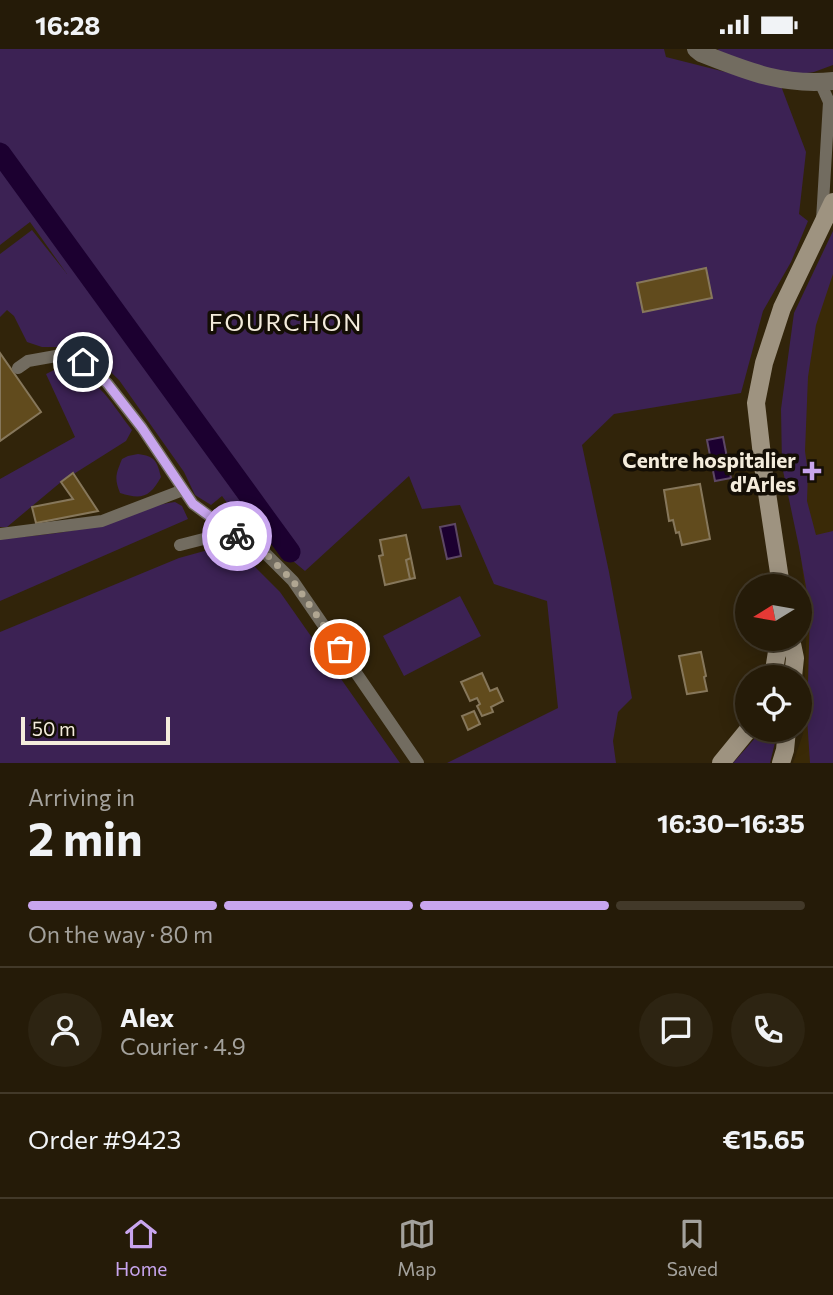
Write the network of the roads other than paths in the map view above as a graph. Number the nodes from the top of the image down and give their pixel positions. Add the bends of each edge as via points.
1 (696, 49) edge
2 (827, 82) edge
3 (833, 202) edge
4 (821, 228) junction
5 (18, 368) dead end
6 (183, 490) junction
7 (231, 532) junction
8 (0, 534) edge
9 (180, 545) dead end
10 (780, 574) edge
11 (738, 742) edge
12 (786, 742) edge
13 (418, 763) edge
14 (721, 763) edge
15 (781, 763) edge

1 - 2 street via 785,81
2 - 4 lane
3 - 4 street
4 - 10 street via 782,308 756,403
5 - 6 lane via 28,361 57,356 83,362 107,383
6 - 7 lane via 193,504
6 - 8 lane via 102,521
7 - 9 lane
7 - 13 lane via 266,554 293,581
11 - 14 street
12 - 15 street

